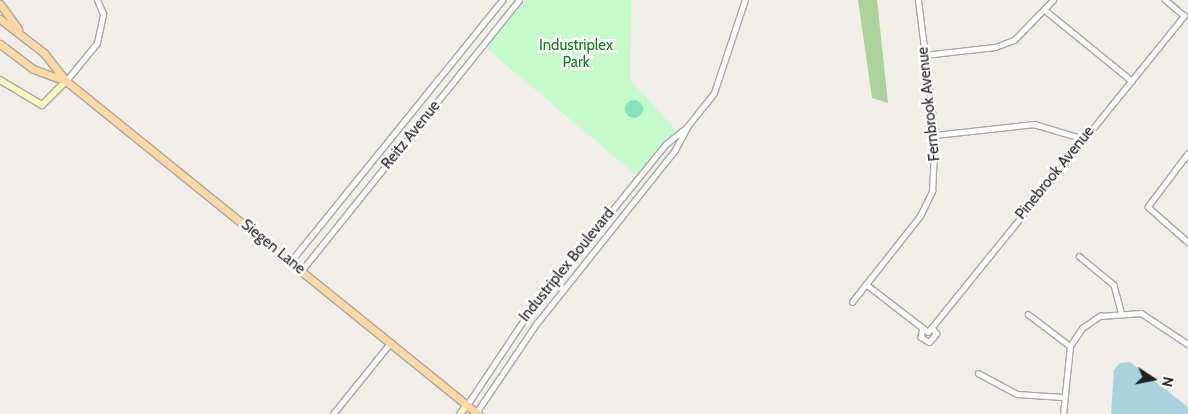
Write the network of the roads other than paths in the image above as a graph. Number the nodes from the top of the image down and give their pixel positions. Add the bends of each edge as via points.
1 (97, 0) edge
2 (502, 0) edge
3 (519, 0) edge
4 (745, 0) edge
5 (918, 0) edge
6 (1053, 0) edge
7 (1165, 0) edge
8 (0, 4) edge
9 (1045, 10) junction
10 (0, 19) edge
11 (24, 38) junction
12 (0, 44) edge
13 (924, 55) junction
14 (0, 80) edge
15 (66, 81) junction
16 (1132, 81) junction
17 (687, 127) junction
18 (934, 134) junction
19 (1081, 138) junction
20 (1188, 154) edge
21 (1188, 242) edge
22 (1079, 256) dead end
23 (291, 261) junction
24 (302, 270) junction
25 (866, 284) junction
26 (852, 302) dead end
27 (1121, 311) junction
28 (1028, 314) dead end
29 (923, 328) junction
30 (932, 328) junction
31 (1188, 336) edge
32 (391, 342) junction
33 (1186, 342) edge
34 (1070, 346) junction
35 (978, 373) dead end
36 (1063, 396) junction
37 (467, 405) junction
38 (333, 414) edge
39 (460, 414) edge
40 (476, 414) edge
41 (1063, 414) edge

1 - 15 street via 103,14 100,35
2 - 23 street, Reitz Avenue
3 - 24 street, Reitz Avenue
4 - 17 street, Industriplex Boulevard via 718,85
5 - 13 street, Fernbrook Avenue
6 - 9 street
7 - 16 street, Pinebrook Avenue via 1184,16
8 - 11 main road
9 - 13 street via 1014,40 995,47
9 - 16 street
10 - 11 main road, Siegen Lane
11 - 15 main road, Siegen Lane via 44,53
12 - 15 main road, Siegen Lane via 33,69
13 - 18 street, Fernbrook Avenue
14 - 15 street via 42,105
15 - 23 main road, Siegen Lane
16 - 19 street, Pinebrook Avenue
17 - 37 street, Industriplex Boulevard via 666,144 527,315
17 - 40 street, Industriplex Boulevard via 675,150 537,323
18 - 19 street via 1034,124
18 - 25 street, Fernbrook Avenue via 932,191 920,216
19 - 30 street, Pinebrook Avenue
20 - 21 street via 1148,207
22 - 27 street via 1114,285
23 - 24 main road, Siegen Lane
24 - 32 main road, Siegen Lane
25 - 26 street, Fernbrook Avenue
25 - 29 street
27 - 33 street via 1152,317
27 - 34 street via 1091,321
28 - 34 street
29 - 30 street, Pinebrook Avenue via 928,332
29 - 30 street via 921,337 929,342 936,334
31 - 33 street
32 - 37 main road, Siegen Lane
32 - 38 street
34 - 36 street
35 - 36 street via 992,385 1017,394
36 - 41 street
37 - 39 street, Industriplex Boulevard
37 - 40 main road, Siegen Lane

